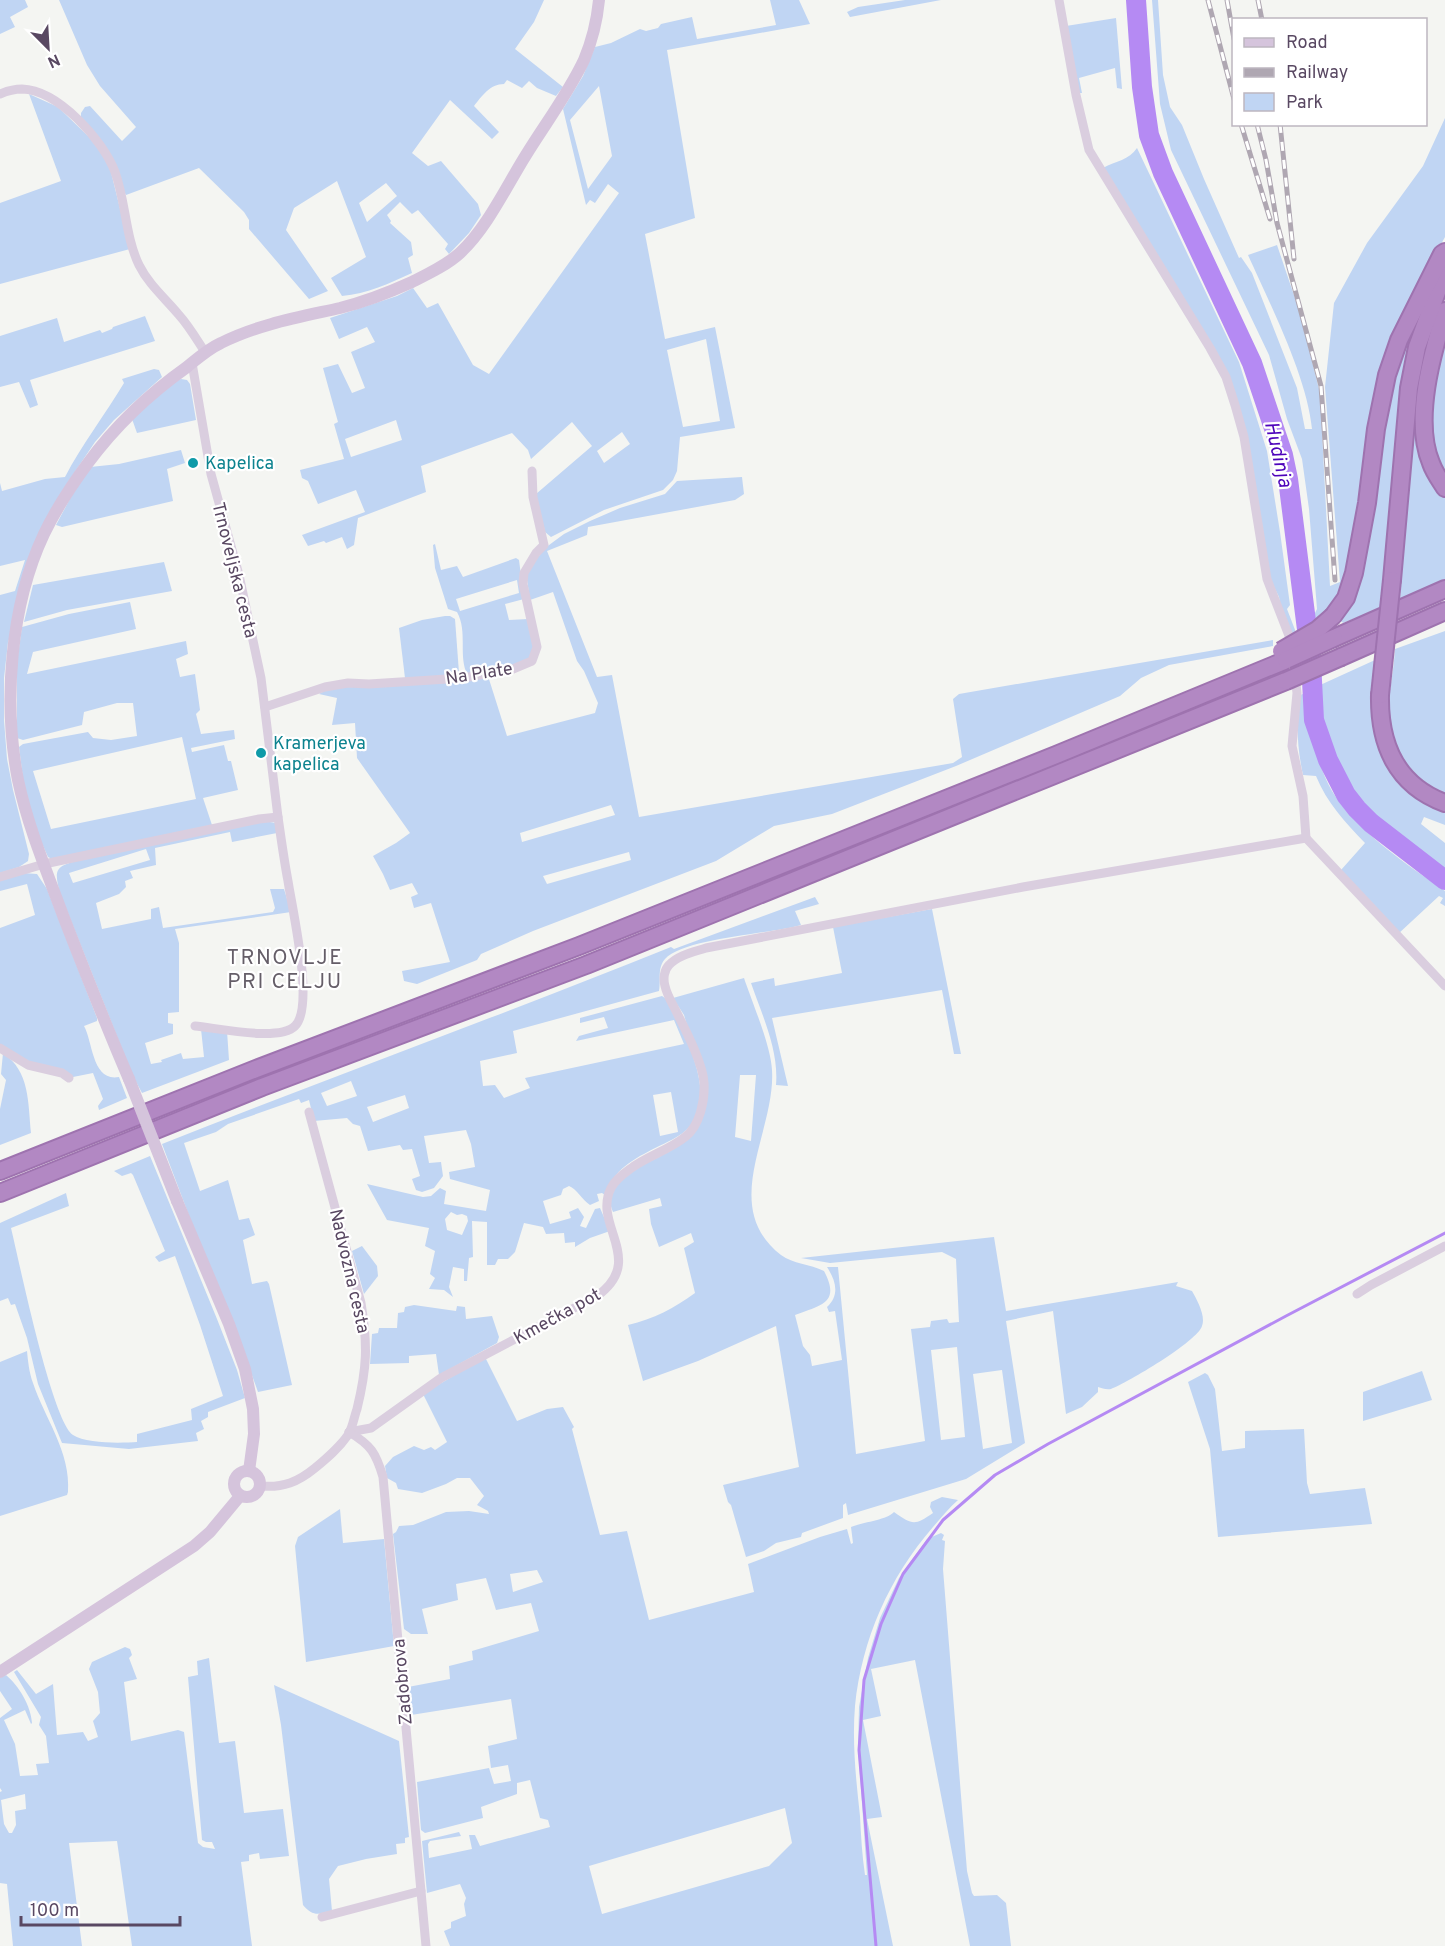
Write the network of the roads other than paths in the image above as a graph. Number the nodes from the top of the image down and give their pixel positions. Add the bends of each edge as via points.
1 (599, 0) edge
2 (1059, 0) edge
3 (0, 94) edge
4 (1445, 252) edge
5 (1445, 270) edge
6 (1445, 311) edge
7 (205, 352) junction
8 (192, 363) junction
9 (532, 471) dead end
10 (1445, 488) edge
11 (1445, 589) edge
12 (1445, 611) edge
13 (1445, 623) edge
14 (1403, 630) junction
15 (1282, 656) junction
16 (265, 707) junction
17 (1445, 803) edge
18 (278, 817) junction
19 (1306, 838) junction
20 (44, 864) junction
21 (0, 877) edge
22 (1445, 986) edge
23 (195, 1026) dead end
24 (0, 1048) edge
25 (69, 1078) dead end
26 (309, 1112) dead end
27 (0, 1171) edge
28 (0, 1193) edge
29 (1445, 1246) edge
30 (1357, 1294) dead end
31 (350, 1432) junction
32 (249, 1471) junction
33 (261, 1486) junction
34 (240, 1496) junction
35 (0, 1672) edge
36 (421, 1892) junction
37 (322, 1917) dead end
38 (426, 1946) edge

1 - 7 street via 584,60 570,86 459,254 403,286 344,307 244,332
2 - 19 street via 1089,150 1210,348 1226,377 1235,405 1244,437 1267,579 1291,641 1297,693 1292,746 1303,796
3 - 7 street via 23,89 50,98 102,147 117,180 140,266
4 - 15 highway, bridge via 1399,340 1388,375 1354,573 1346,598 1333,616
5 - 17 highway, bridge via 1417,346 1409,388 1380,695 1380,720 1389,753 1413,784
6 - 10 highway via 1431,362 1424,421 1430,463
7 - 8 street
8 - 16 street, Trnoveljska cesta via 211,474 238,575
8 - 20 street via 133,410 99,447 43,536 27,582 15,636 11,726 18,780
9 - 16 street, Na Plate via 533,497 544,545 524,573 537,647 532,661 513,669 463,678 348,683
11 - 15 highway, bridge via 1334,638
12 - 14 highway
13 - 14 highway
14 - 28 highway, bridge via 586,964 262,1087
15 - 27 highway via 1256,672 1056,755 590,942
16 - 18 street, Trnoveljska cesta
18 - 20 street
18 - 23 street, Trnoveljska cesta via 299,939 302,1014 296,1026 273,1034
19 - 22 street
19 - 31 street, Kmečka pot via 706,948 675,960 667,967 665,988 702,1071 704,1096 701,1111 687,1136 639,1162 611,1186 608,1212 619,1264 616,1277 597,1296 441,1378 371,1428
20 - 21 street
20 - 32 street, bridge via 245,1369 253,1408
24 - 25 street via 28,1065
26 - 31 street, Nadvozna cesta via 366,1331 366,1367
29 - 30 street
31 - 33 street via 339,1447 299,1479 274,1487
31 - 36 street, Zadobrova via 374,1451 383,1477
32 - 33 street via 256,1474
32 - 34 street via 234,1480
33 - 34 street via 253,1496
34 - 35 street via 194,1546
36 - 37 street
36 - 38 street, Zadobrova

